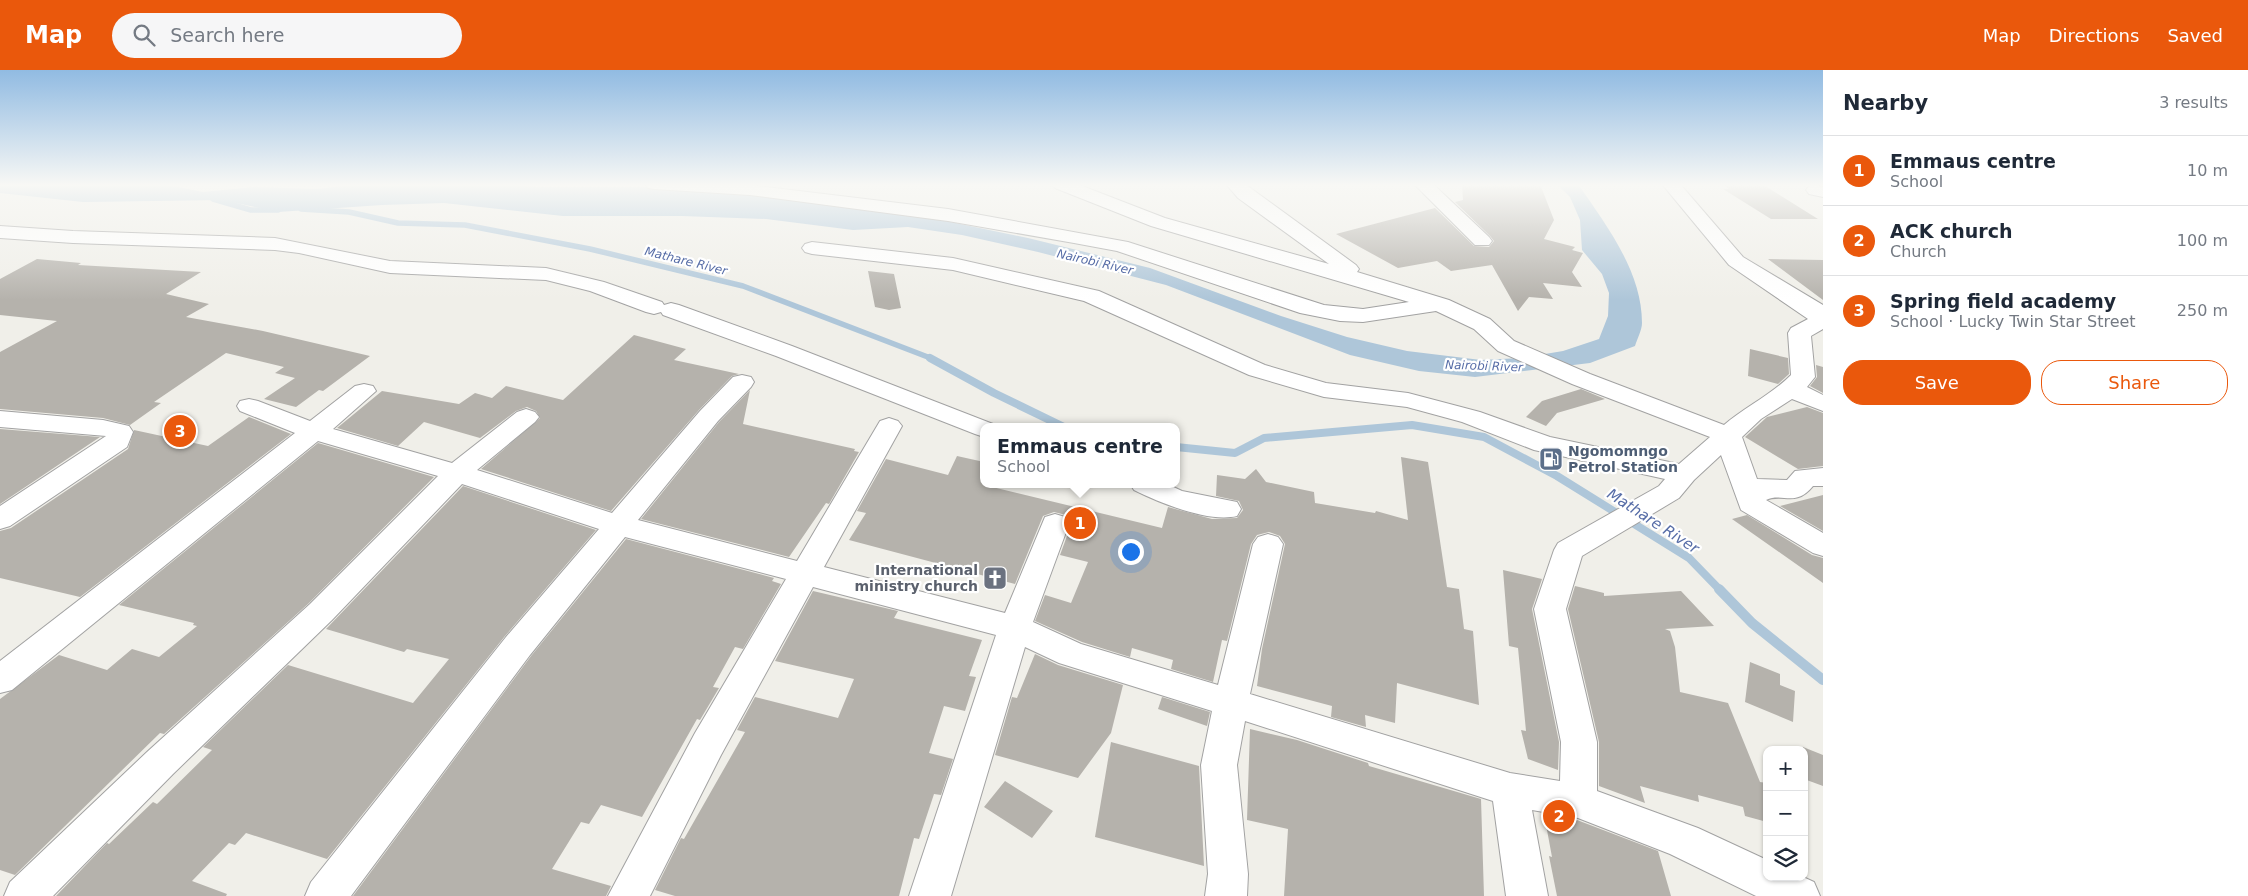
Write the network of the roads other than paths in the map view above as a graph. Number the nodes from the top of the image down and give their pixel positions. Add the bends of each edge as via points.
1 (997, 223) edge
2 (1160, 223) edge
3 (1284, 223) edge
4 (1463, 223) edge
5 (1704, 223) edge
6 (0, 232) edge
7 (1482, 241) dead end
8 (812, 248) dead end
9 (1366, 281) junction
10 (1440, 305) junction
11 (1817, 311) edge
12 (742, 382) dead end
13 (1791, 389) junction
14 (364, 391) dead end
15 (1823, 404) edge
16 (249, 406) dead end
17 (526, 417) dead end
18 (0, 419) edge
19 (889, 426) dead end
20 (980, 427) edge
21 (313, 431) junction
22 (1728, 435) junction
23 (457, 473) junction
24 (1823, 477) edge
25 (1677, 483) junction
26 (1152, 488) edge
27 (1751, 503) junction
28 (1227, 509) dead end
29 (0, 519) edge
30 (1055, 524) dead end
31 (618, 525) junction
32 (1268, 544) dead end
33 (1823, 546) edge
34 (805, 573) junction
35 (1015, 628) junction
36 (0, 680) edge
37 (1231, 703) junction
38 (1510, 790) junction
39 (1578, 801) junction
40 (26, 896) edge
41 (326, 896) edge
42 (629, 896) edge
43 (930, 896) edge
44 (1226, 896) edge
45 (1527, 896) edge
46 (1799, 896) edge

1 - 10 street via 1121,246 1338,315 1370,315
2 - 9 street
3 - 9 street
4 - 7 street
5 - 11 street via 1736,261
6 - 20 street via 275,244 299,246 390,267 546,274 597,286 663,308
8 - 25 street via 953,264 1091,296 1257,370 1324,390 1408,400
9 - 10 street
10 - 22 street via 1482,324 1506,346 1580,379
11 - 13 street via 1822,321 1799,333 1803,377
12 - 31 street via 709,416
13 - 15 street
13 - 22 street via 1752,414
14 - 21 street
16 - 21 street
17 - 23 street
18 - 29 street via 120,432 118,442
19 - 34 street
21 - 23 street
21 - 36 street
22 - 25 street
22 - 27 street
23 - 31 street
23 - 40 street via 321,612 160,763
24 - 27 street via 1805,477 1796,489 1756,488
25 - 39 street via 1569,550 1550,609 1579,742
26 - 28 street via 1175,499
27 - 33 street
30 - 35 street
31 - 34 street
31 - 41 street via 518,646
32 - 37 street
34 - 35 street
34 - 42 street via 708,744
35 - 37 street via 1072,654
35 - 43 street
37 - 38 street
37 - 44 street via 1219,765 1228,874
38 - 39 street
38 - 45 street
39 - 46 street via 1684,841

